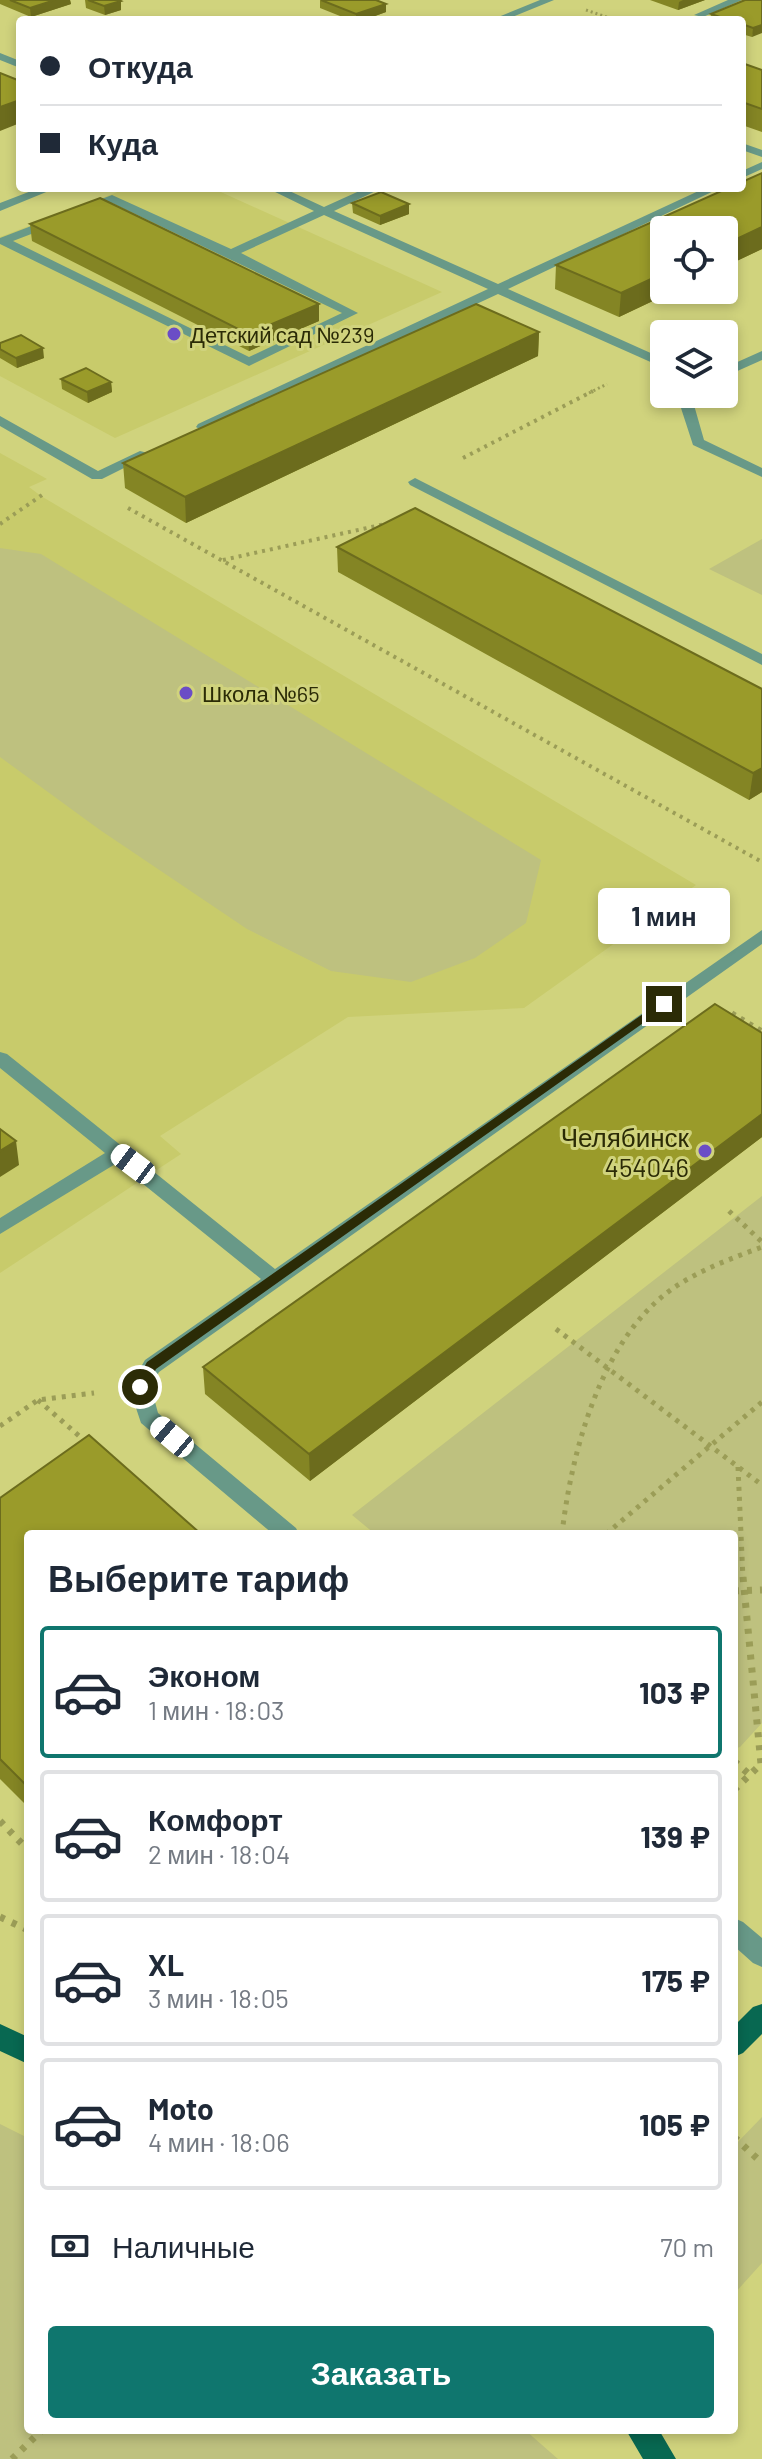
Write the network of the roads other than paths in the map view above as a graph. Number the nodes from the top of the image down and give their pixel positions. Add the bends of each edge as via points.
1 (549, 0) edge
2 (737, 0) edge
3 (699, 15) dead end
4 (507, 16) edge
5 (39, 192) edge
6 (282, 192) edge
7 (367, 192) edge
8 (706, 192) edge
9 (0, 207) edge
10 (322, 211) junction
11 (231, 253) junction
12 (500, 289) junction
13 (762, 355) edge
14 (650, 358) edge
15 (738, 366) edge
16 (688, 408) edge
17 (0, 420) edge
18 (183, 436) edge
19 (155, 449) edge
20 (762, 473) edge
21 (415, 482) road end
22 (762, 660) edge
23 (762, 936) edge
24 (0, 1058) edge
25 (119, 1153) junction
26 (0, 1227) edge
27 (273, 1278) junction
28 (283, 1530) edge
29 (738, 1934) edge
30 (762, 1955) edge
31 (762, 2016) edge
32 (0, 2037) edge
33 (738, 2040) edge
34 (24, 2049) edge
35 (644, 2434) edge
36 (661, 2459) edge

1 - 4 street
2 - 3 street
5 - 9 street
6 - 10 street
7 - 10 street
8 - 12 street
10 - 11 street
10 - 12 street
11 - 11 street via 352,313 249,362 3,241 112,199
12 - 14 street
12 - 18 street
13 - 15 street
16 - 20 street via 698,442
17 - 19 street via 97,476
21 - 22 street
23 - 27 street
24 - 25 street
25 - 26 street
25 - 27 street
27 - 28 street via 152,1366 140,1387 149,1417
29 - 30 street
31 - 33 main road
32 - 34 main road
35 - 36 main road

